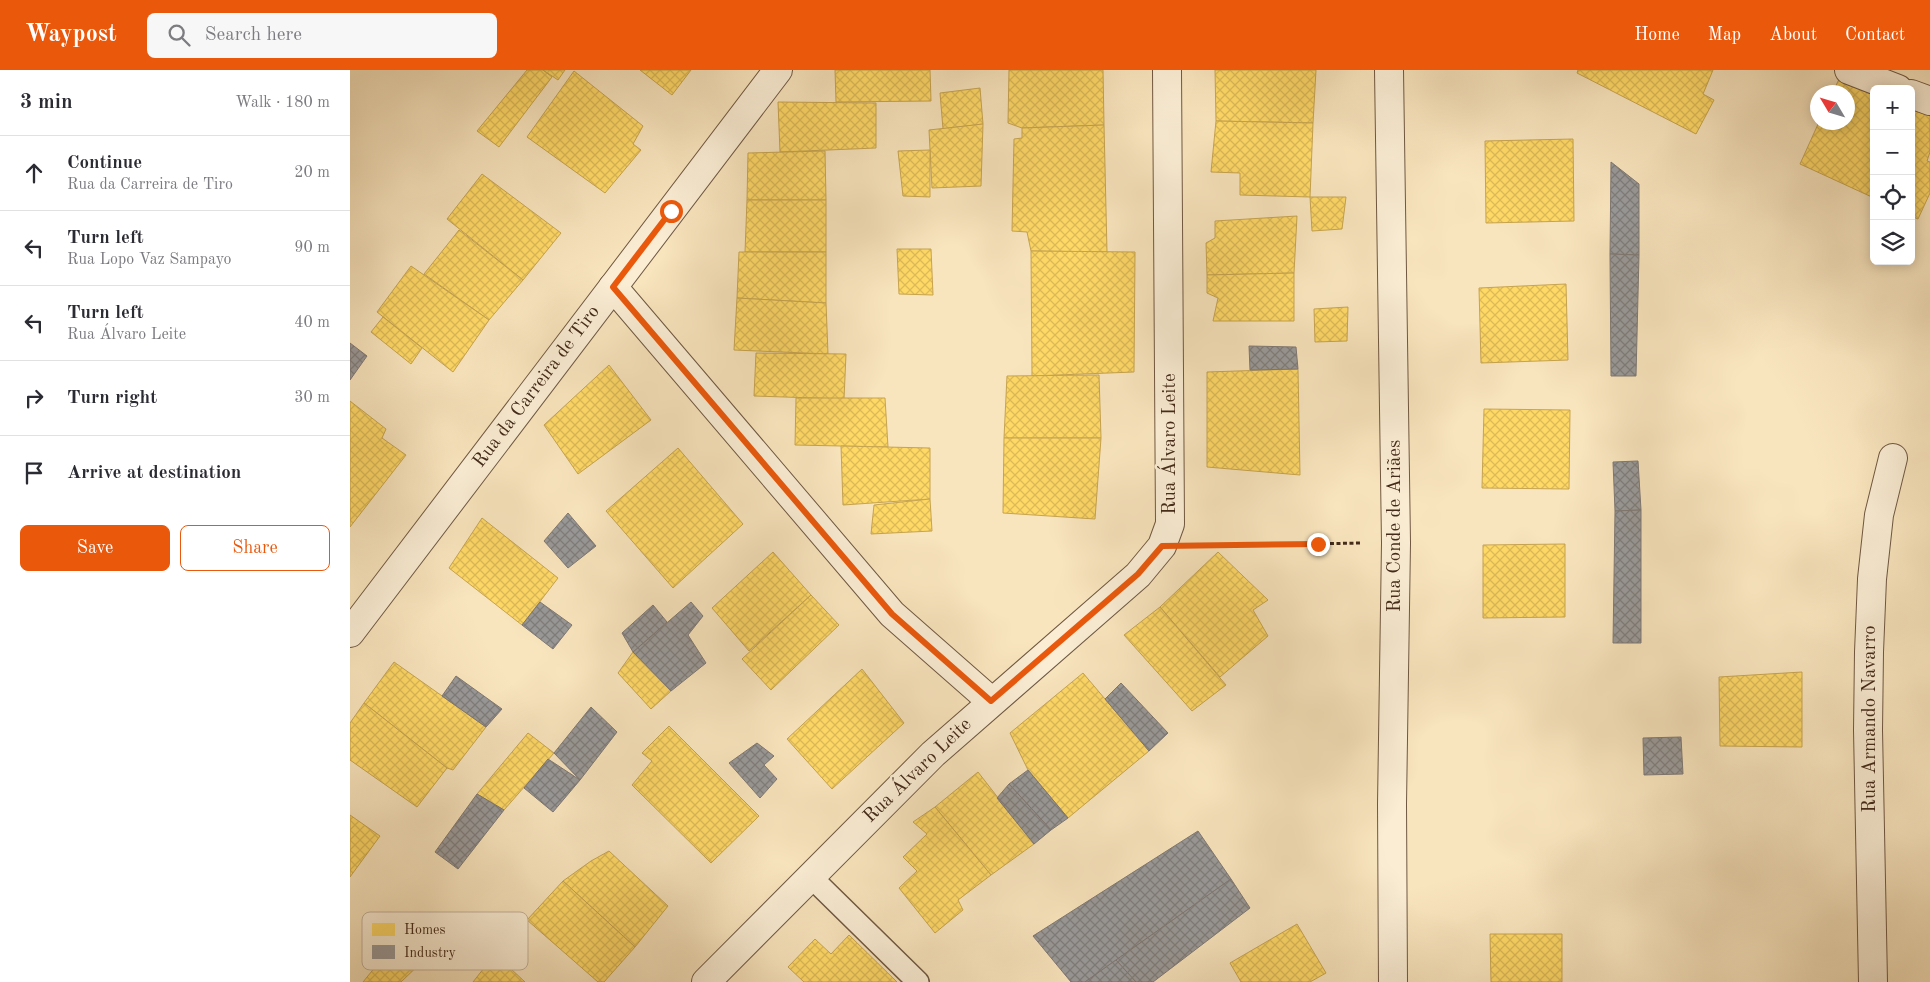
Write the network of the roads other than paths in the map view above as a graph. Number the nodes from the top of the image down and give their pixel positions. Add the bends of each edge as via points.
1 (778, 70) edge
2 (1167, 70) edge
3 (1390, 70) edge
4 (1849, 70) edge
5 (1888, 85) edge
6 (1915, 95) edge
7 (1930, 101) edge
8 (613, 287) junction
9 (1893, 458) dead end
10 (350, 633) edge
11 (991, 701) junction
12 (811, 877) junction
13 (706, 982) edge
14 (918, 982) edge
15 (1394, 982) edge
16 (1873, 982) edge

1 - 8 street, Rua da Carreira de Tiro
2 - 11 street, Rua Álvaro Leite via 1170,524 1162,546 1138,574
3 - 15 street, Rua Conde de Ariães via 1396,543 1392,804
4 - 5 street
6 - 7 street
8 - 10 street, Rua da Carreira de Tiro
8 - 11 street via 892,614
9 - 16 street, Rua Armando Navarro via 1879,515 1869,652
11 - 12 street, Rua Álvaro Leite via 933,754
12 - 13 street, Rua Álvaro Leite
12 - 14 lane

